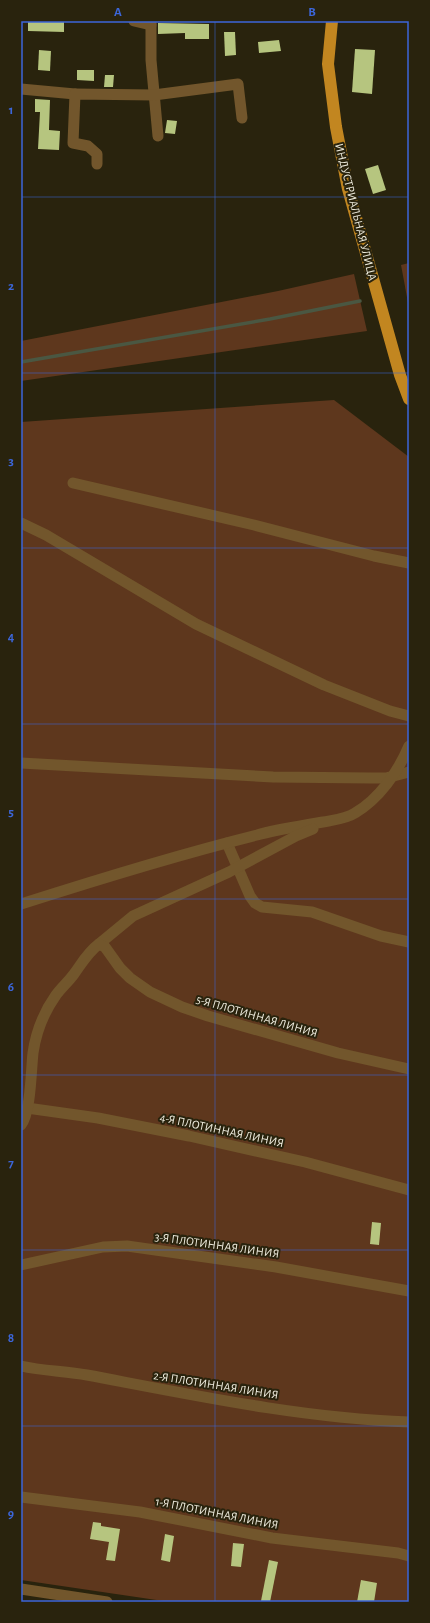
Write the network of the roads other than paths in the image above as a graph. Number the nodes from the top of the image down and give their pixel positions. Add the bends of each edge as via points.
1 (134, 21) edge
2 (332, 21) edge
3 (151, 23) edge
4 (21, 89) edge
5 (75, 94) junction
6 (154, 95) junction
7 (242, 118) dead end
8 (158, 136) dead end
9 (97, 164) dead end
10 (409, 399) edge
11 (73, 483) dead end
12 (22, 524) edge
13 (21, 535) edge
14 (409, 563) edge
15 (409, 716) edge
16 (409, 746) edge
17 (21, 763) edge
18 (409, 772) edge
19 (392, 777) junction
20 (336, 820) junction
21 (226, 843) junction
22 (237, 868) junction
23 (21, 904) edge
24 (409, 942) edge
25 (99, 944) junction
26 (409, 1070) edge
27 (27, 1108) junction
28 (21, 1125) edge
29 (409, 1190) edge
30 (21, 1265) edge
31 (409, 1291) edge
32 (21, 1366) edge
33 (409, 1422) edge
34 (21, 1497) edge
35 (409, 1556) edge
36 (21, 1589) edge
37 (107, 1602) edge

1 - 3 street
2 - 10 main road, ИНДУСТРИАЛЬНАЯ УЛИЦА via 328,64 345,174 400,375
3 - 6 street
4 - 5 street
5 - 6 street
5 - 9 street via 73,143 88,146 97,154
6 - 7 street via 238,84
6 - 8 street
11 - 14 street
12 - 13 street
12 - 15 street via 46,535 196,624 324,685
16 - 19 street
17 - 19 street via 274,777
18 - 19 street
19 - 20 street via 366,805 354,814
20 - 21 street via 259,834
20 - 22 street via 296,836
21 - 22 street
21 - 23 street
22 - 24 street via 250,896 262,907 312,912 381,936
22 - 25 street via 133,916
25 - 26 street, 5-Я ПЛОТИННАЯ ЛИНИЯ via 105,947 120,968 138,984 182,1007 338,1053
25 - 27 street via 92,949 57,994 39,1025 33,1051
27 - 28 street
27 - 29 street, 4-Я ПЛОТИННАЯ ЛИНИЯ via 98,1118 189,1136 304,1162
30 - 31 street, 3-Я ПЛОТИННАЯ ЛИНИЯ via 103,1247 127,1246 276,1267
32 - 33 street, 2-Я ПЛОТИННАЯ ЛИНИЯ via 85,1374 142,1386 309,1413
34 - 35 street, 1-Я ПЛОТИННАЯ ЛИНИЯ via 140,1512 272,1538
36 - 37 street

